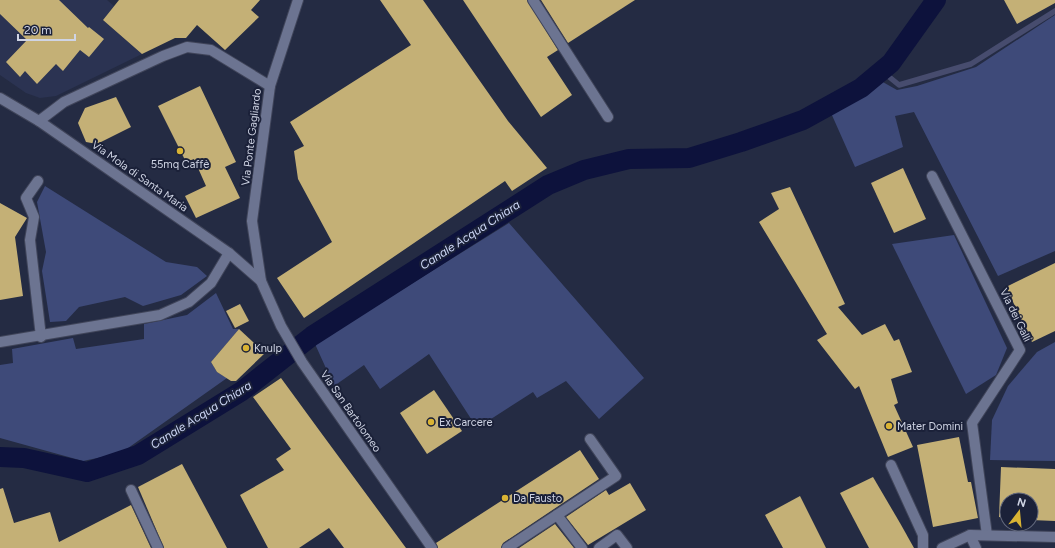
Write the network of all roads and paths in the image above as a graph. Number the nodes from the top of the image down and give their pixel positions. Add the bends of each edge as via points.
1 (298, 0) edge
2 (534, 0) edge
3 (270, 86) junction
4 (0, 98) edge
5 (608, 117) dead end
6 (39, 121) junction
7 (932, 176) dead end
8 (38, 181) dead end
9 (229, 253) junction
10 (261, 281) junction
11 (41, 337) junction
12 (0, 342) edge
13 (590, 439) dead end
14 (891, 465) dead end
15 (131, 490) dead end
16 (557, 515) junction
17 (987, 535) junction
18 (970, 536) junction
19 (1055, 537) edge
20 (158, 548) edge
21 (432, 548) edge
22 (507, 548) edge
23 (582, 548) edge
24 (599, 548) edge
25 (627, 548) edge
26 (923, 548) edge
27 (942, 548) edge
28 (976, 548) edge

1 - 3 street, Via Ponte Gagliardo
2 - 5 street
3 - 6 street via 211,50 187,48 163,56 64,102
3 - 10 street, Via Ponte Gagliardo via 252,221
4 - 6 street, Via Mola di Santa Maria
6 - 9 street, Via Mola di Santa Maria
7 - 17 street, Via dei Galli via 1020,350 972,423
8 - 11 street via 26,198 34,217 30,240
9 - 10 street, Via Mola di Santa Maria
9 - 11 street via 211,283 188,302 160,315
10 - 21 street, Via San Bartolomeo via 281,326 302,362
11 - 12 street
13 - 16 street via 616,476
14 - 26 street via 923,535
15 - 20 street
16 - 22 street
16 - 23 street
17 - 18 street
17 - 19 street
18 - 27 street
18 - 28 street
24 - 25 street via 616,535

